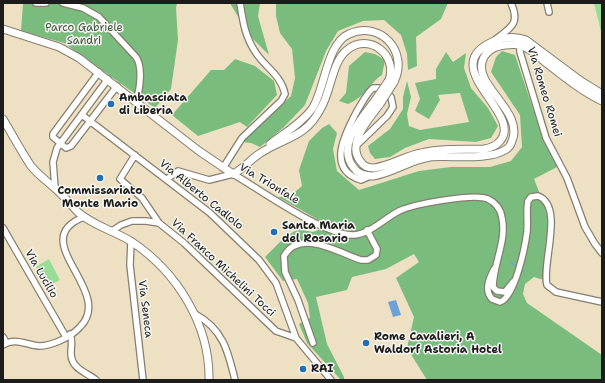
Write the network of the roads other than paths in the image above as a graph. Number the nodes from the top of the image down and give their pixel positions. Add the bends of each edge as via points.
1 (36, 3) edge
2 (46, 3) edge
3 (63, 3) edge
4 (240, 3) edge
5 (511, 3) edge
6 (547, 3) edge
7 (74, 4) edge
8 (549, 12) dead end
9 (3, 29) edge
10 (492, 42) junction
11 (520, 45) junction
12 (544, 57) junction
13 (99, 72) junction
14 (571, 78) junction
15 (108, 79) junction
16 (481, 80) junction
17 (391, 81) junction
18 (117, 86) junction
19 (602, 94) edge
20 (136, 100) junction
21 (378, 101) junction
22 (602, 101) edge
23 (82, 115) junction
24 (3, 119) edge
25 (90, 121) junction
26 (59, 144) junction
27 (356, 146) junction
28 (261, 152) junction
29 (135, 155) junction
30 (228, 171) junction
31 (370, 176) junction
32 (167, 179) junction
33 (55, 188) junction
34 (84, 217) junction
35 (159, 223) junction
36 (3, 228) edge
37 (367, 230) junction
38 (112, 231) junction
39 (131, 241) junction
40 (602, 253) edge
41 (497, 261) junction
42 (513, 282) junction
43 (602, 302) edge
44 (195, 314) junction
45 (70, 334) junction
46 (296, 338) junction
47 (4, 341) edge
48 (314, 343) dead end
49 (96, 380) edge
50 (143, 380) edge
51 (209, 380) edge
52 (235, 380) edge
53 (331, 380) edge

1 - 2 street
3 - 7 street
4 - 30 street via 247,38 259,57 280,80 285,94 281,101 242,138 232,153
5 - 10 street via 516,15 515,22
6 - 8 street
7 - 20 street via 99,17 139,61 139,93
9 - 13 main road, Via Trionfale via 63,48
10 - 12 main road via 520,38
10 - 16 main road via 480,49 476,58 474,71
11 - 12 main road
11 - 16 main road via 504,45 488,52 481,67
11 - 40 street, Via Romeo Romei via 520,53 546,138 567,178 586,226
12 - 14 main road
13 - 15 main road, Via Trionfale
13 - 26 street via 53,134
14 - 19 main road
14 - 22 main road
15 - 18 main road, Via Trionfale
15 - 23 street
16 - 27 main road via 503,120 505,129 496,145 486,149 427,152 371,168 359,160
16 - 31 main road via 514,127 514,136 503,152 426,158
17 - 21 main road, bridge
17 - 28 main road via 390,63 380,48 367,44 351,47 341,58 324,103 308,127 296,136
17 - 28 main road via 398,71 398,60 389,40 370,31 347,35 339,42 334,52 312,109 298,124
18 - 20 main road, Via Trionfale
18 - 25 street
20 - 30 main road, Via Trionfale
21 - 27 main road via 360,133
21 - 31 main road via 353,132 348,148 348,159 353,167 360,174
23 - 25 street, Via Alberto Cadlolo
23 - 26 street
24 - 33 main road via 31,165
25 - 26 street via 69,147
25 - 29 street, Via Alberto Cadlolo
26 - 33 street via 53,162
27 - 31 street via 393,107 391,97 380,88 373,88 365,98 346,132 341,149 342,163 349,174 360,180
28 - 30 main road
29 - 32 street, Via Alberto Cadlolo
29 - 35 street via 120,178 142,198
30 - 32 street via 209,180 178,171
30 - 37 street, Via Trionfale via 290,210 335,231 354,235
32 - 46 street, Via Alberto Cadlolo via 217,219 267,269 277,286
33 - 34 main road
34 - 38 main road
34 - 45 street via 69,226 63,240 66,254 89,299 84,322
35 - 38 street, Via Franco Michelini Tocci via 132,221
35 - 46 street, Via Franco Michelini Tocci via 184,243 276,331
36 - 45 street, Via Lucilio via 62,330
37 - 41 street, Via Trionfale via 405,209 466,198 485,198 496,205 502,219 502,239
37 - 48 street via 378,249 374,257 368,260 306,242 294,246 284,256 285,272
38 - 39 main road
39 - 44 main road via 164,270
39 - 50 street, Via Seneca via 130,265
41 - 42 street, Via Trionfale via 494,288 505,292
41 - 42 street, Via Trionfale via 488,286 491,298 496,302 503,301 509,294
42 - 43 street, Via Trionfale via 524,247 528,201 531,197 537,196 547,203 550,218 547,285 556,292
44 - 51 main road via 204,342
44 - 52 street via 209,322 216,331 225,346
45 - 47 street via 42,346
45 - 49 street, Via Lucilio via 73,341 71,355 74,364
46 - 53 street, Via Alberto Cadlolo

